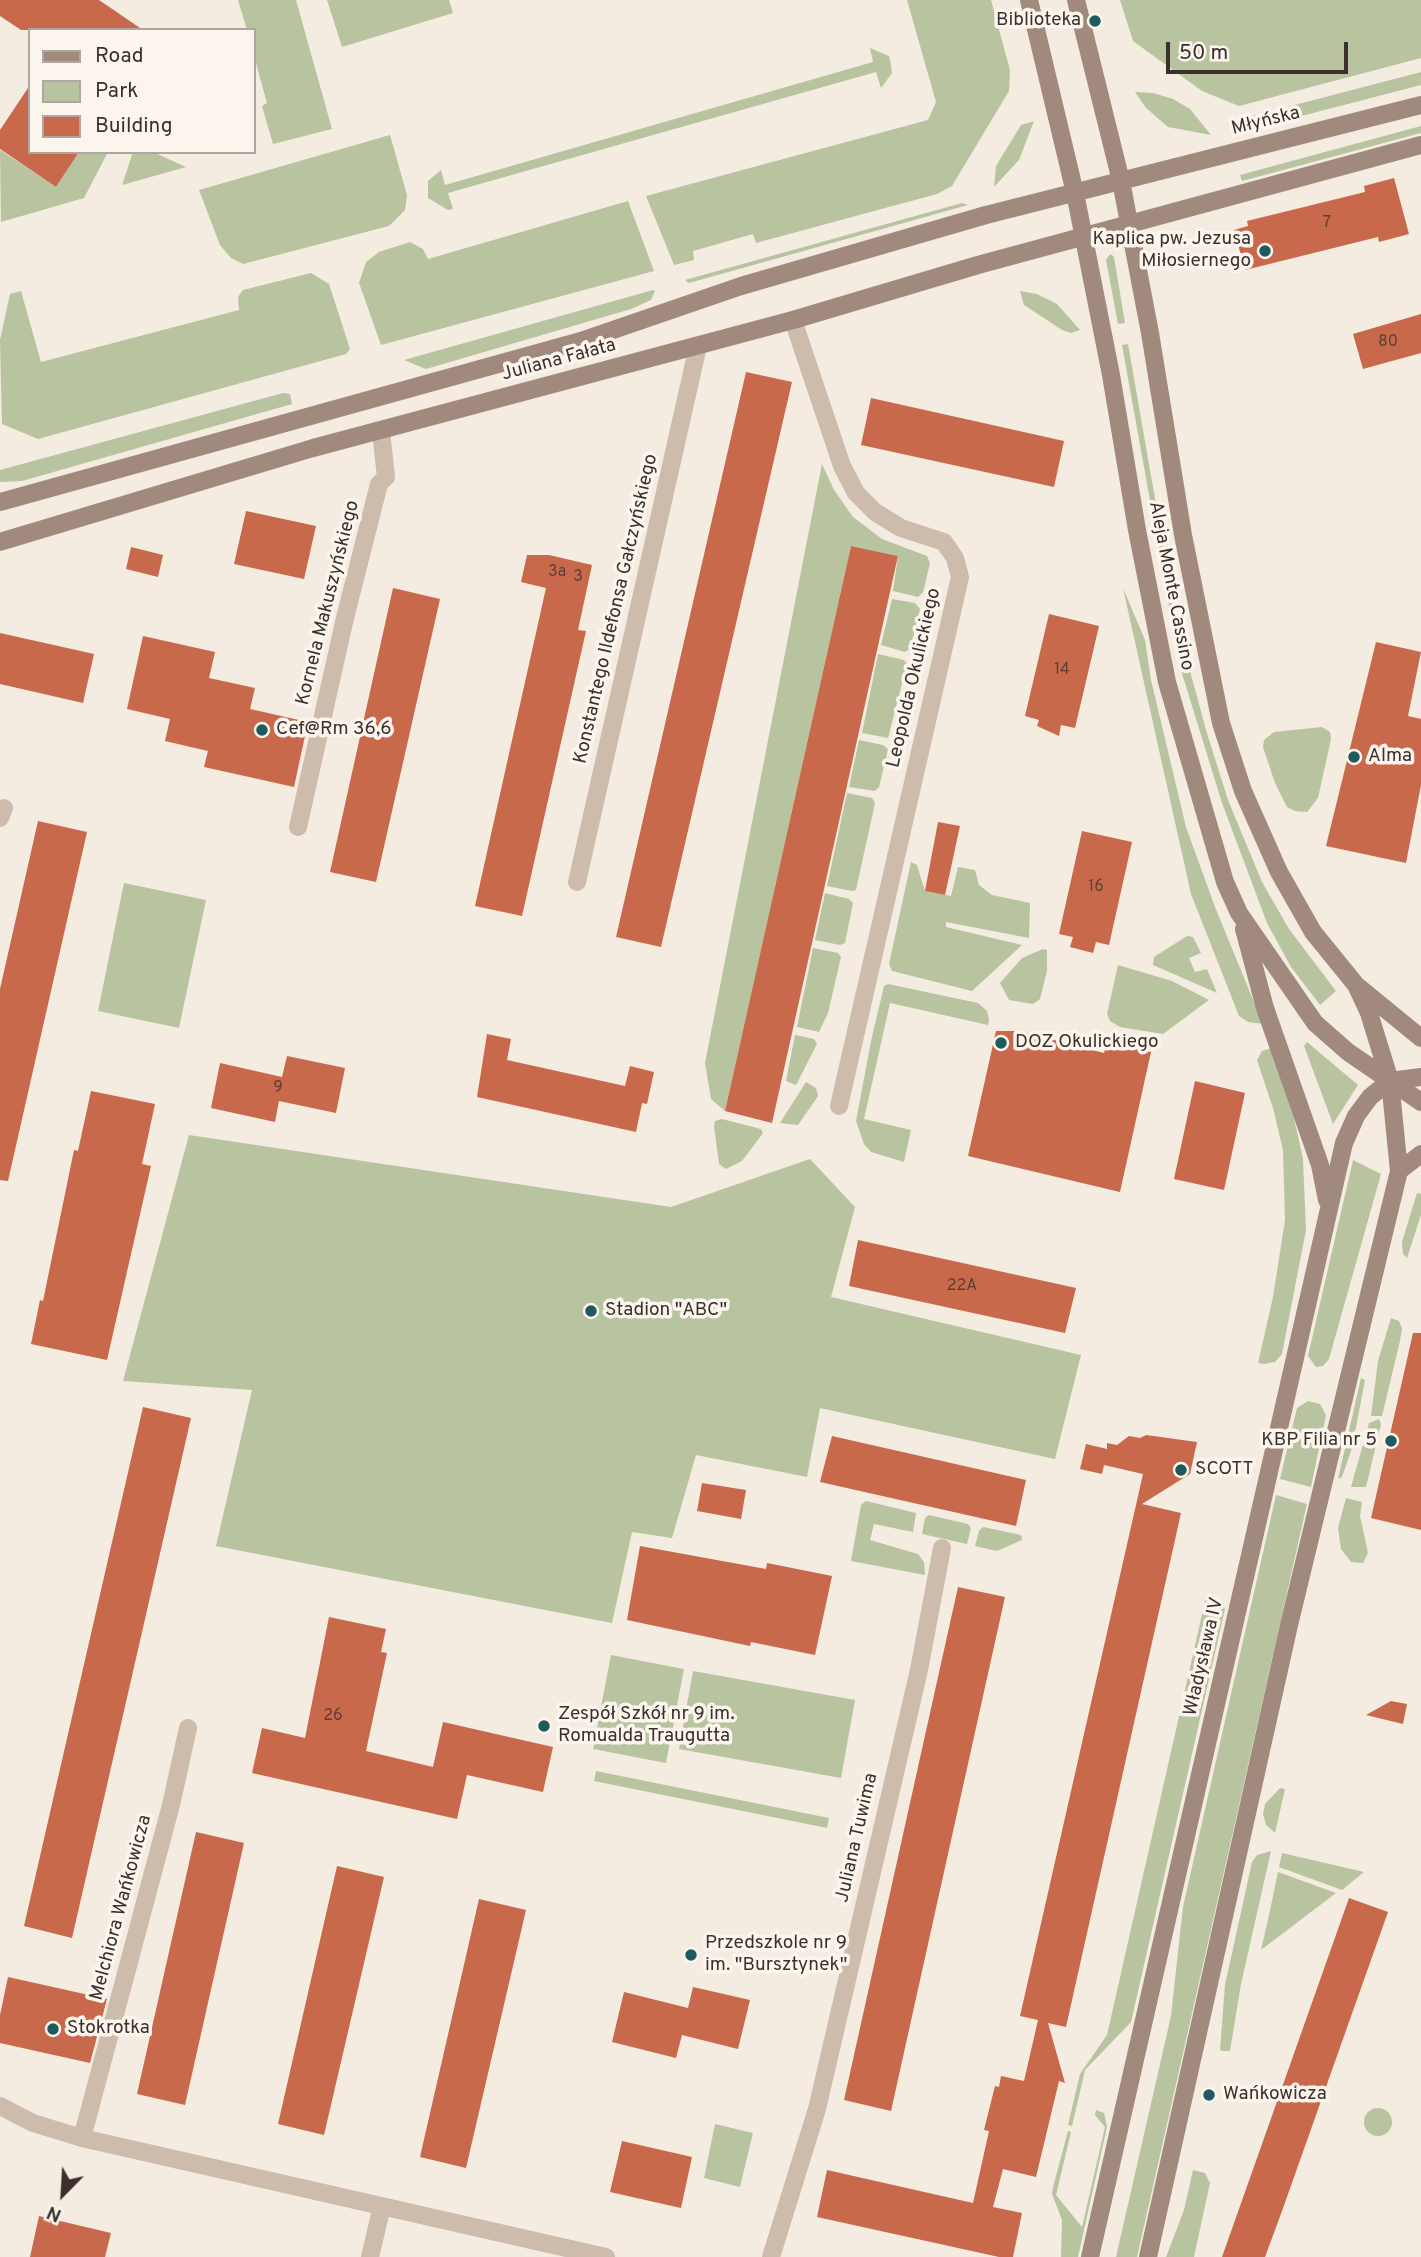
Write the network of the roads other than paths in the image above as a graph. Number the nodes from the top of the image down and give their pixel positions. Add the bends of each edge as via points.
1 (1029, 0) edge
2 (1076, 0) edge
3 (1421, 105) edge
4 (1421, 145) edge
5 (1121, 181) junction
6 (1075, 193) junction
7 (1129, 223) junction
8 (1084, 238) junction
9 (793, 320) junction
10 (698, 346) junction
11 (381, 430) junction
12 (0, 502) edge
13 (0, 542) edge
14 (298, 827) dead end
15 (577, 882) dead end
16 (1239, 913) junction
17 (1356, 985) junction
18 (1421, 1038) edge
19 (1421, 1077) edge
20 (1390, 1081) junction
21 (1421, 1102) edge
22 (839, 1105) dead end
23 (1421, 1154) edge
24 (1399, 1171) junction
25 (1328, 1207) junction
26 (942, 1548) dead end
27 (188, 1728) dead end
28 (0, 2106) edge
29 (82, 2138) junction
30 (382, 2206) junction
31 (370, 2257) edge
32 (607, 2257) edge
33 (771, 2257) edge
34 (1090, 2257) edge
35 (1148, 2257) edge

1 - 6 street, Aleja Monte Cassino
2 - 5 street, Aleja Monte Cassino
3 - 5 street, Młyńska
4 - 7 street
5 - 6 street, Juliana Fałata
5 - 7 street, Aleja Monte Cassino
6 - 8 street, Aleja Monte Cassino
6 - 12 street, Juliana Fałata via 741,286 581,341
7 - 8 street, Juliana Fałata
7 - 17 street, Aleja Monte Cassino via 1221,723 1243,791 1279,872 1313,932
8 - 9 street, Juliana Fałata
8 - 16 street, Aleja Monte Cassino via 1167,682 1225,882
9 - 10 street, Juliana Fałata
9 - 22 street, Leopolda Okulickiego via 842,466 856,493 901,528 944,542 960,577
10 - 11 street, Juliana Fałata
10 - 15 street, Konstantego Ildefonsa Gałczyńskiego
11 - 13 street, Juliana Fałata
11 - 14 street, Kornela Makuszyńskiego via 386,477 379,484 348,605
16 - 20 street, Aleja Monte Cassino via 1315,1023
16 - 25 street via 1265,1008 1320,1165
17 - 18 street, Aleja Monte Cassino
17 - 20 street
19 - 20 street
20 - 21 street, Aleja Monte Cassino
20 - 24 street
20 - 25 street, Władysława IV via 1356,1116 1344,1143
23 - 24 street
24 - 35 street via 1289,1625
25 - 34 street, Władysława IV
26 - 33 street, Juliana Tuwima via 919,1670 818,2104
27 - 29 street, Melchiora Wańkowicza
28 - 29 street via 33,2123
29 - 30 street
30 - 31 street
30 - 32 street

